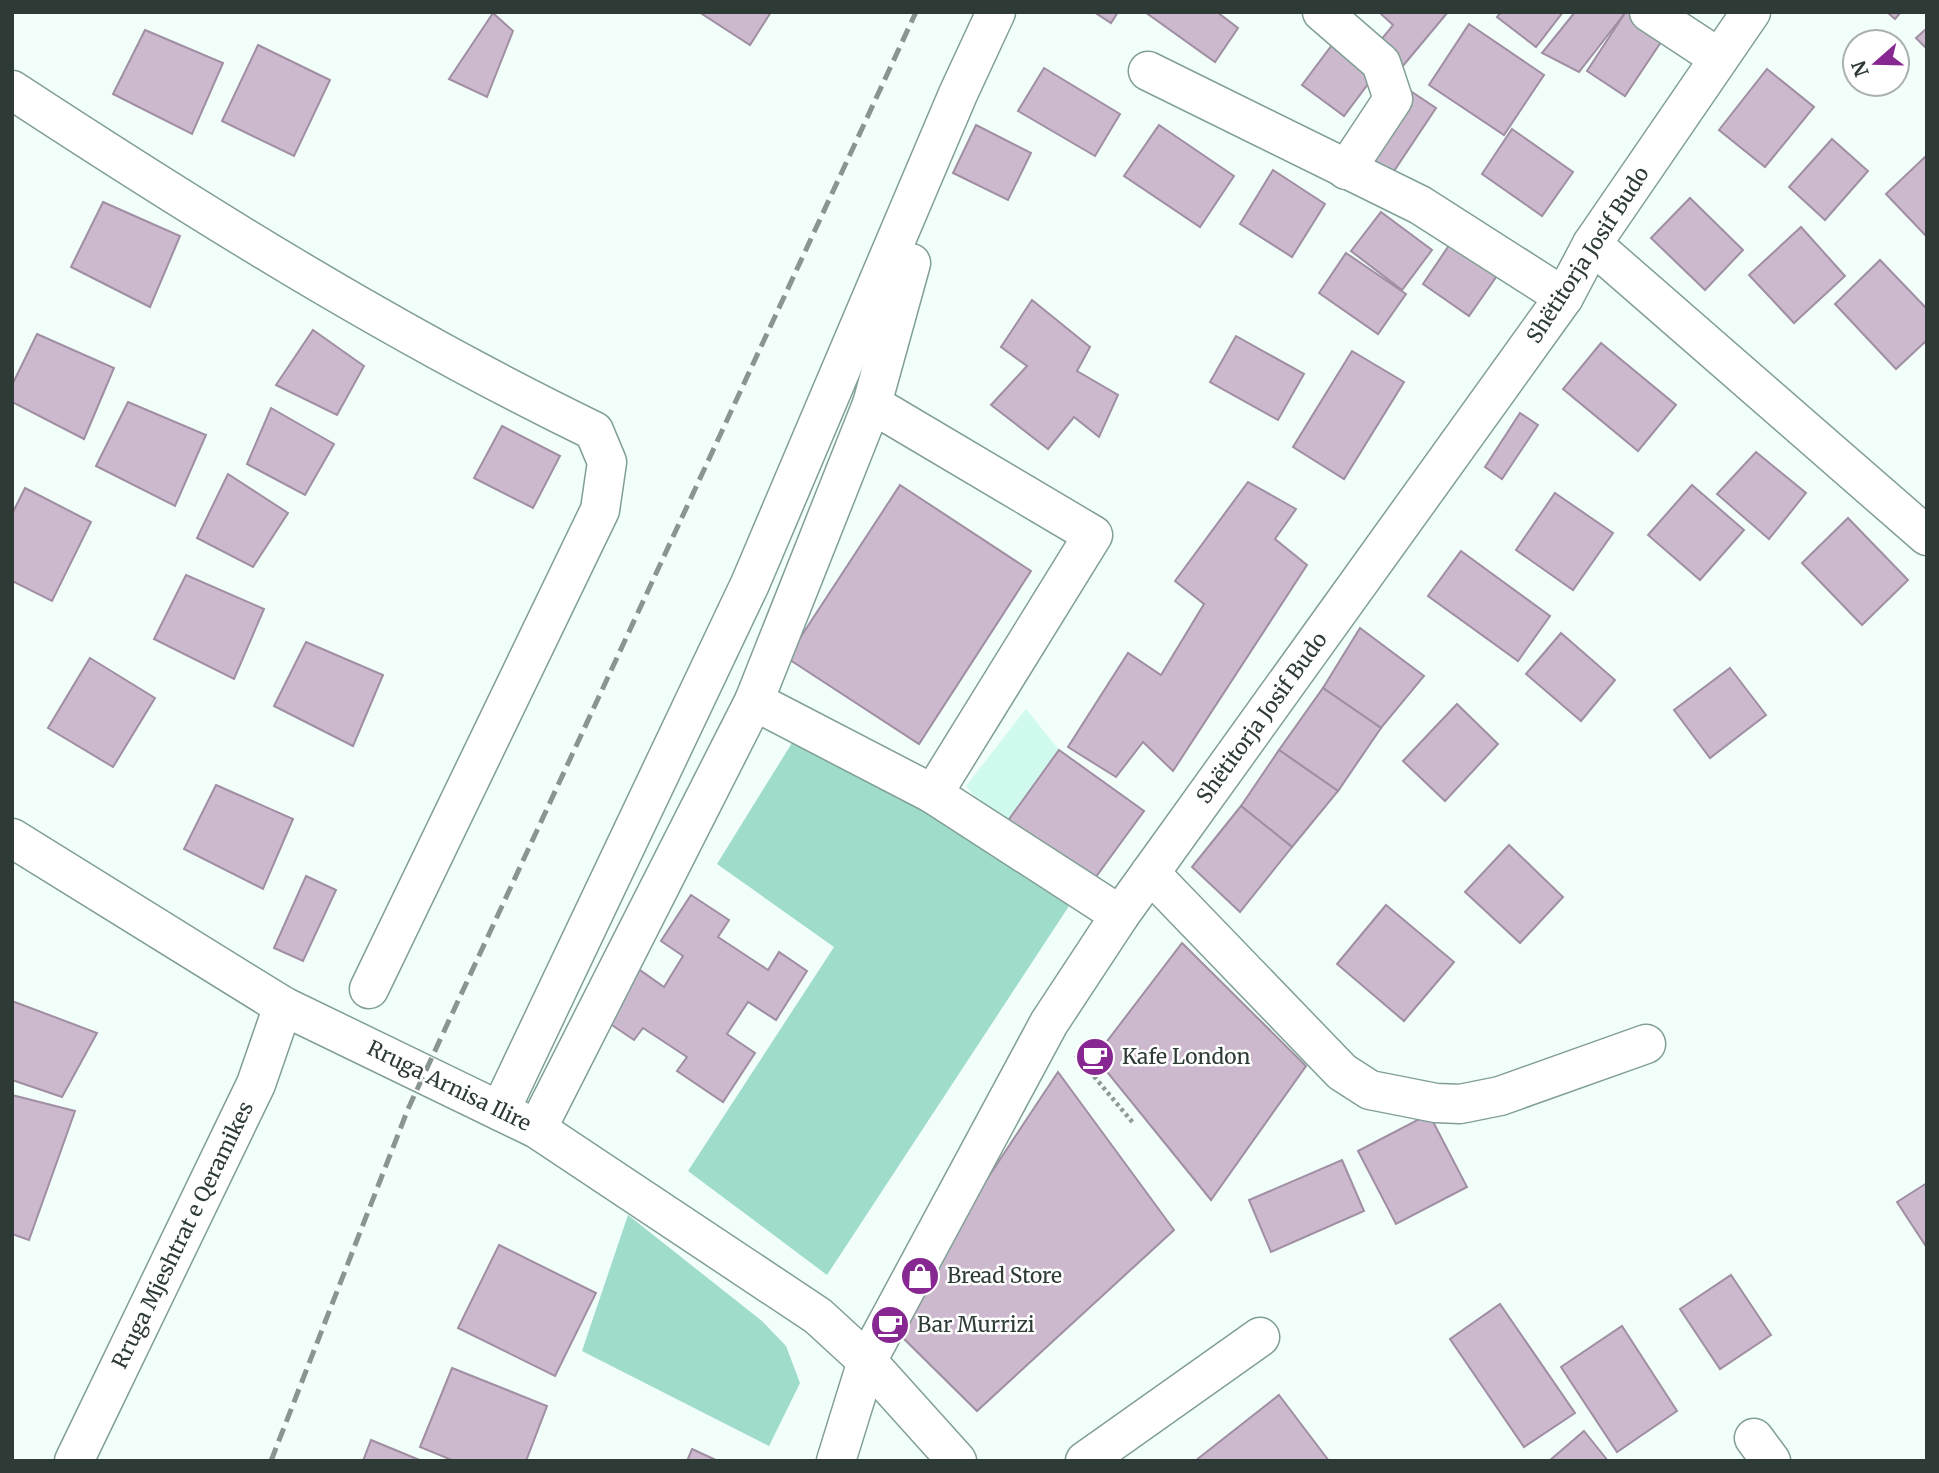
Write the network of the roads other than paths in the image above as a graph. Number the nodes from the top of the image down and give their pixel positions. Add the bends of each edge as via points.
1 (996, 12) edge
2 (1322, 12) edge
3 (1649, 12) edge
4 (1751, 12) edge
5 (1719, 58) junction
6 (1148, 71) dead end
7 (12, 90) edge
8 (1346, 170) junction
9 (1592, 244) junction
10 (911, 263) dead end
11 (1564, 297) junction
12 (872, 404) junction
13 (1927, 536) edge
14 (754, 701) junction
15 (933, 794) junction
16 (12, 838) edge
17 (1150, 873) junction
18 (1120, 915) junction
19 (369, 989) dead end
20 (283, 1006) junction
21 (1647, 1044) dead end
22 (500, 1111) junction
23 (537, 1129) junction
24 (1260, 1337) dead end
25 (867, 1361) junction
26 (74, 1461) edge
27 (836, 1461) edge
28 (957, 1461) edge
29 (1085, 1461) edge

1 - 22 street via 750,584
2 - 8 street via 1381,63 1393,99
3 - 5 street
4 - 5 street, Shëtitorja Josif Budo
5 - 9 street, Shëtitorja Josif Budo
6 - 8 street
7 - 19 street via 175,197 498,385 594,431 607,463 600,510
8 - 11 street via 1420,205
9 - 11 street, Shëtitorja Josif Budo
9 - 13 street
10 - 12 street
11 - 17 street, Shëtitorja Josif Budo
12 - 14 street
12 - 15 street via 1093,535
14 - 15 street
14 - 23 street
15 - 18 street
16 - 20 street, Rruga Arnisa Ilire
17 - 18 street, Shëtitorja Josif Budo
17 - 21 street via 1342,1072 1370,1090 1460,1104 1500,1096
18 - 25 street, Shëtitorja Josif Budo via 1049,1023
20 - 22 street, Rruga Arnisa Ilire
20 - 26 street, Rruga Mjeshtrat e Qeramikes via 256,1084
22 - 23 street, Rruga Arnisa Ilire
23 - 25 street, Rruga Arnisa Ilire via 818,1316
24 - 29 street
25 - 27 street, Shëtitorja Josif Budo
25 - 28 street, Rruga Arnisa Ilire

